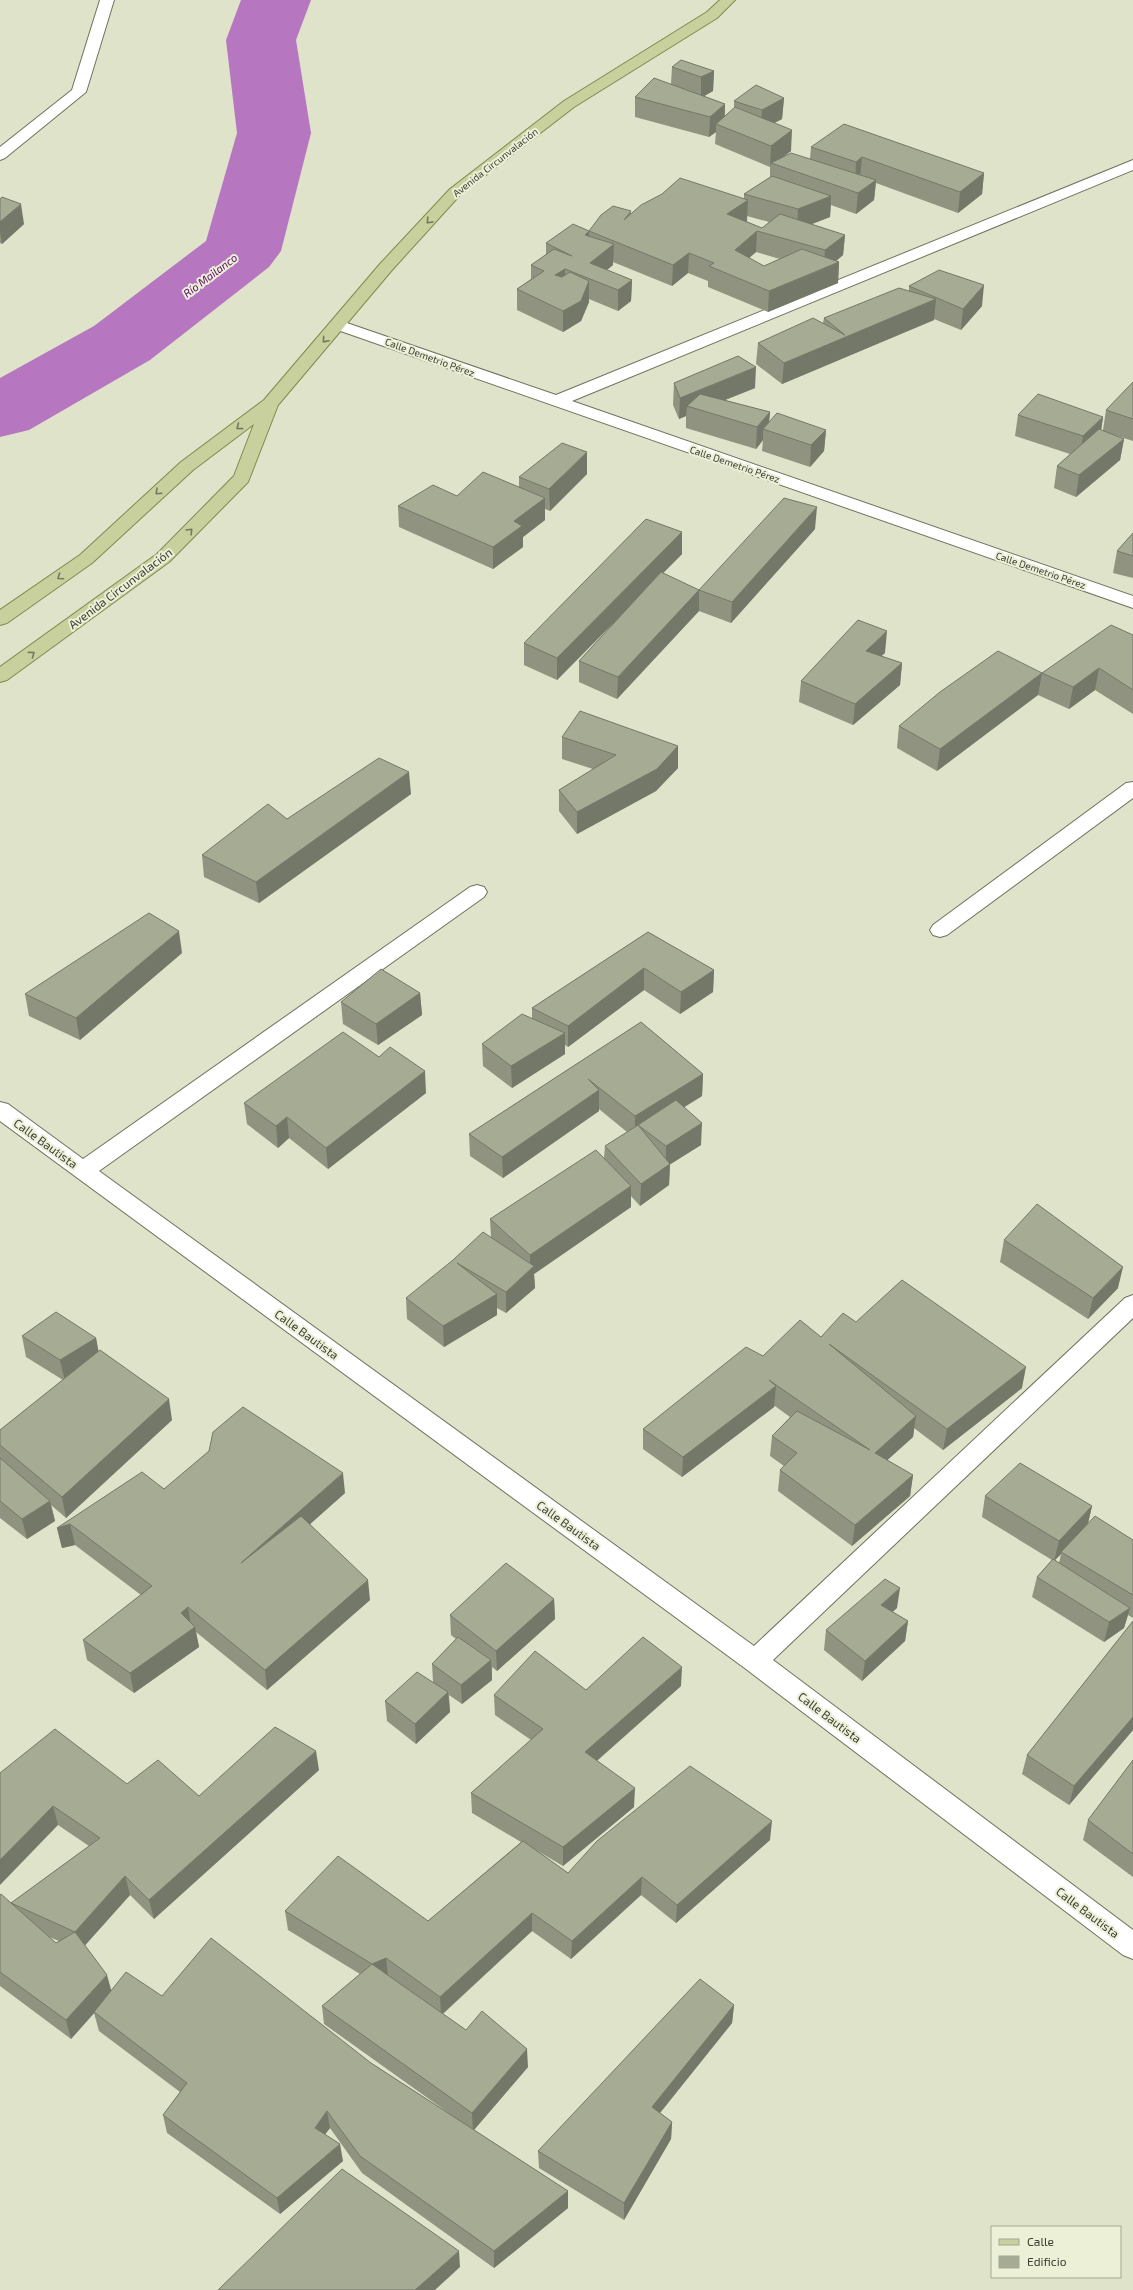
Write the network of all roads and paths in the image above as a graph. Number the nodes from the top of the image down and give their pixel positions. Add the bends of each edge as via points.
1 (107, 0) edge
2 (728, 0) edge
3 (6, 143) edge
4 (0, 155) edge
5 (1133, 165) edge
6 (338, 325) junction
7 (555, 402) junction
8 (270, 404) junction
9 (1133, 602) edge
10 (0, 619) edge
11 (0, 676) edge
12 (1133, 788) edge
13 (477, 892) dead end
14 (940, 930) dead end
15 (0, 1110) edge
16 (84, 1170) junction
17 (1133, 1304) edge
18 (755, 1661) junction
19 (1133, 1946) edge

1 - 3 street via 79,92
2 -> 6 main road, Avenida Circunvalación via 712,15 569,104 455,192 386,267
3 - 4 street
5 - 7 street
6 - 7 street, Calle Demetrio Pérez
6 -> 8 main road, Avenida Circunvalación
7 - 9 street, Calle Demetrio Pérez
8 -> 10 main road, Avenida Circunvalación via 187,466 86,558
11 -> 8 main road, Avenida Circunvalación via 163,558 231,490 242,478
12 - 14 street
13 - 16 street
15 - 16 street, Calle Bautista
16 - 18 street, Calle Bautista
17 - 18 street
18 - 19 street, Calle Bautista

